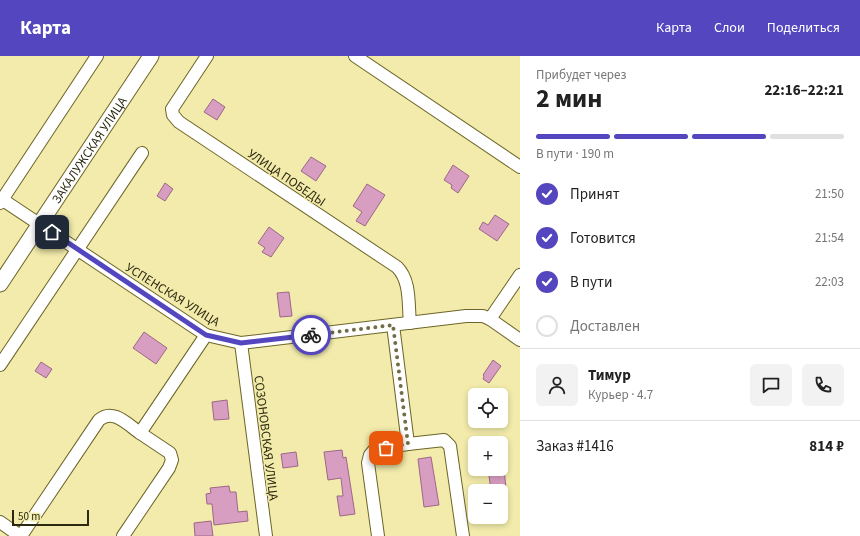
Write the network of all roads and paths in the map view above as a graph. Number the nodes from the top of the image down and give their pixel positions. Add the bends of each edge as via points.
1 (97, 56) edge
2 (151, 56) edge
3 (207, 56) edge
4 (355, 56) edge
5 (142, 153) dead end
6 (520, 167) edge
7 (1, 200) edge
8 (39, 224) junction
9 (78, 249) junction
10 (520, 275) edge
11 (0, 284) edge
12 (490, 319) junction
13 (410, 323) junction
14 (393, 325) junction
15 (206, 335) junction
16 (520, 340) edge
17 (241, 343) junction
18 (0, 365) edge
19 (140, 433) junction
20 (408, 444) junction
21 (0, 522) edge
22 (21, 536) edge
23 (124, 536) edge
24 (266, 536) edge
25 (378, 536) edge
26 (463, 536) edge

1 - 7 street
2 - 8 street, ЗАКАЛУЖСКАЯ УЛИЦА
3 - 13 street, УЛИЦА ПОБЕДЫ via 172,108 173,115 179,122 397,267 404,274
4 - 6 street
5 - 9 street
7 - 8 street, УСПЕНСКАЯ УЛИЦА
8 - 9 street, УСПЕНСКАЯ УЛИЦА
8 - 11 street, ЗАКАЛУЖСКАЯ УЛИЦА
9 - 15 street, УСПЕНСКАЯ УЛИЦА
9 - 18 street
10 - 12 street
12 - 13 street, УСПЕНСКАЯ УЛИЦА via 475,316
12 - 16 street
13 - 14 street, УСПЕНСКАЯ УЛИЦА
14 - 17 street, УСПЕНСКАЯ УЛИЦА
14 - 20 street
15 - 17 street, УСПЕНСКАЯ УЛИЦА
15 - 19 street
17 - 24 street, СОЗОНОВСКАЯ УЛИЦА
19 - 22 street via 112,414 105,415 99,420
19 - 23 street via 170,453 172,460
20 - 25 street via 375,449 370,455 368,463
20 - 26 street via 444,440 450,446
21 - 22 street

